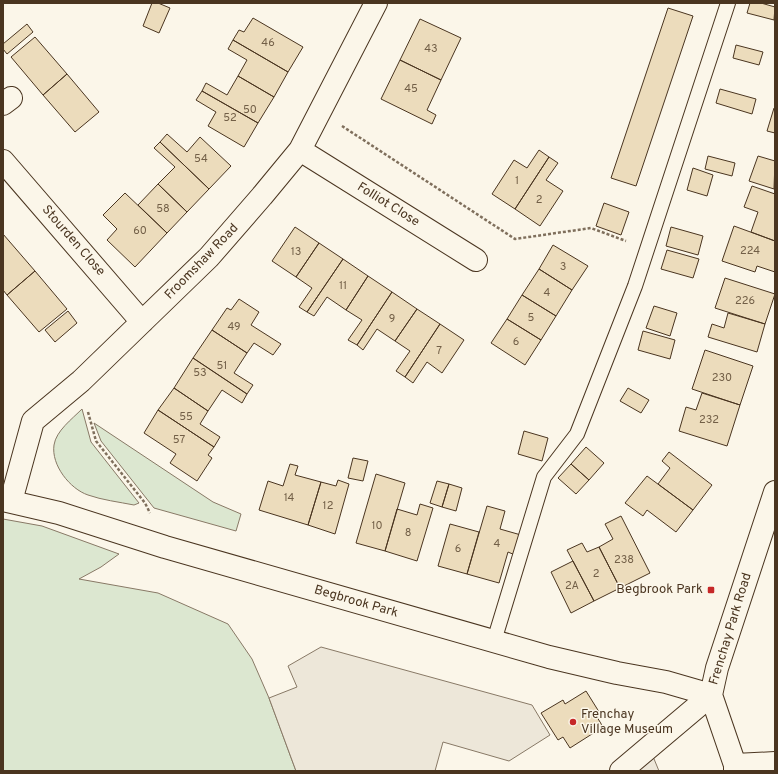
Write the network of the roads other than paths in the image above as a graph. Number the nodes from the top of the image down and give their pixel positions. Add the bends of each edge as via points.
1 (376, 3) edge
2 (728, 3) edge
3 (300, 150) junction
4 (3, 161) edge
5 (476, 260) dead end
6 (142, 322) junction
7 (774, 496) edge
8 (7, 500) edge
9 (494, 641) junction
10 (711, 695) junction
11 (775, 763) edge
12 (735, 768) edge
13 (621, 771) edge

1 - 3 street, Froomshaw Road
2 - 9 lane via 635,286 577,434 544,477
3 - 5 street, Folliot Close
3 - 6 street, Froomshaw Road via 209,257
4 - 6 street, Stourden Close
6 - 8 street, Froomshaw Road via 81,381 33,422
7 - 10 street, Frenchay Park Road via 717,668
8 - 9 street, Begbrook Park
9 - 10 street, Begbrook Park via 617,674 666,682
10 - 12 street, Frenchay Park Road
10 - 13 street
11 - 12 street, Frenchay Park Road

